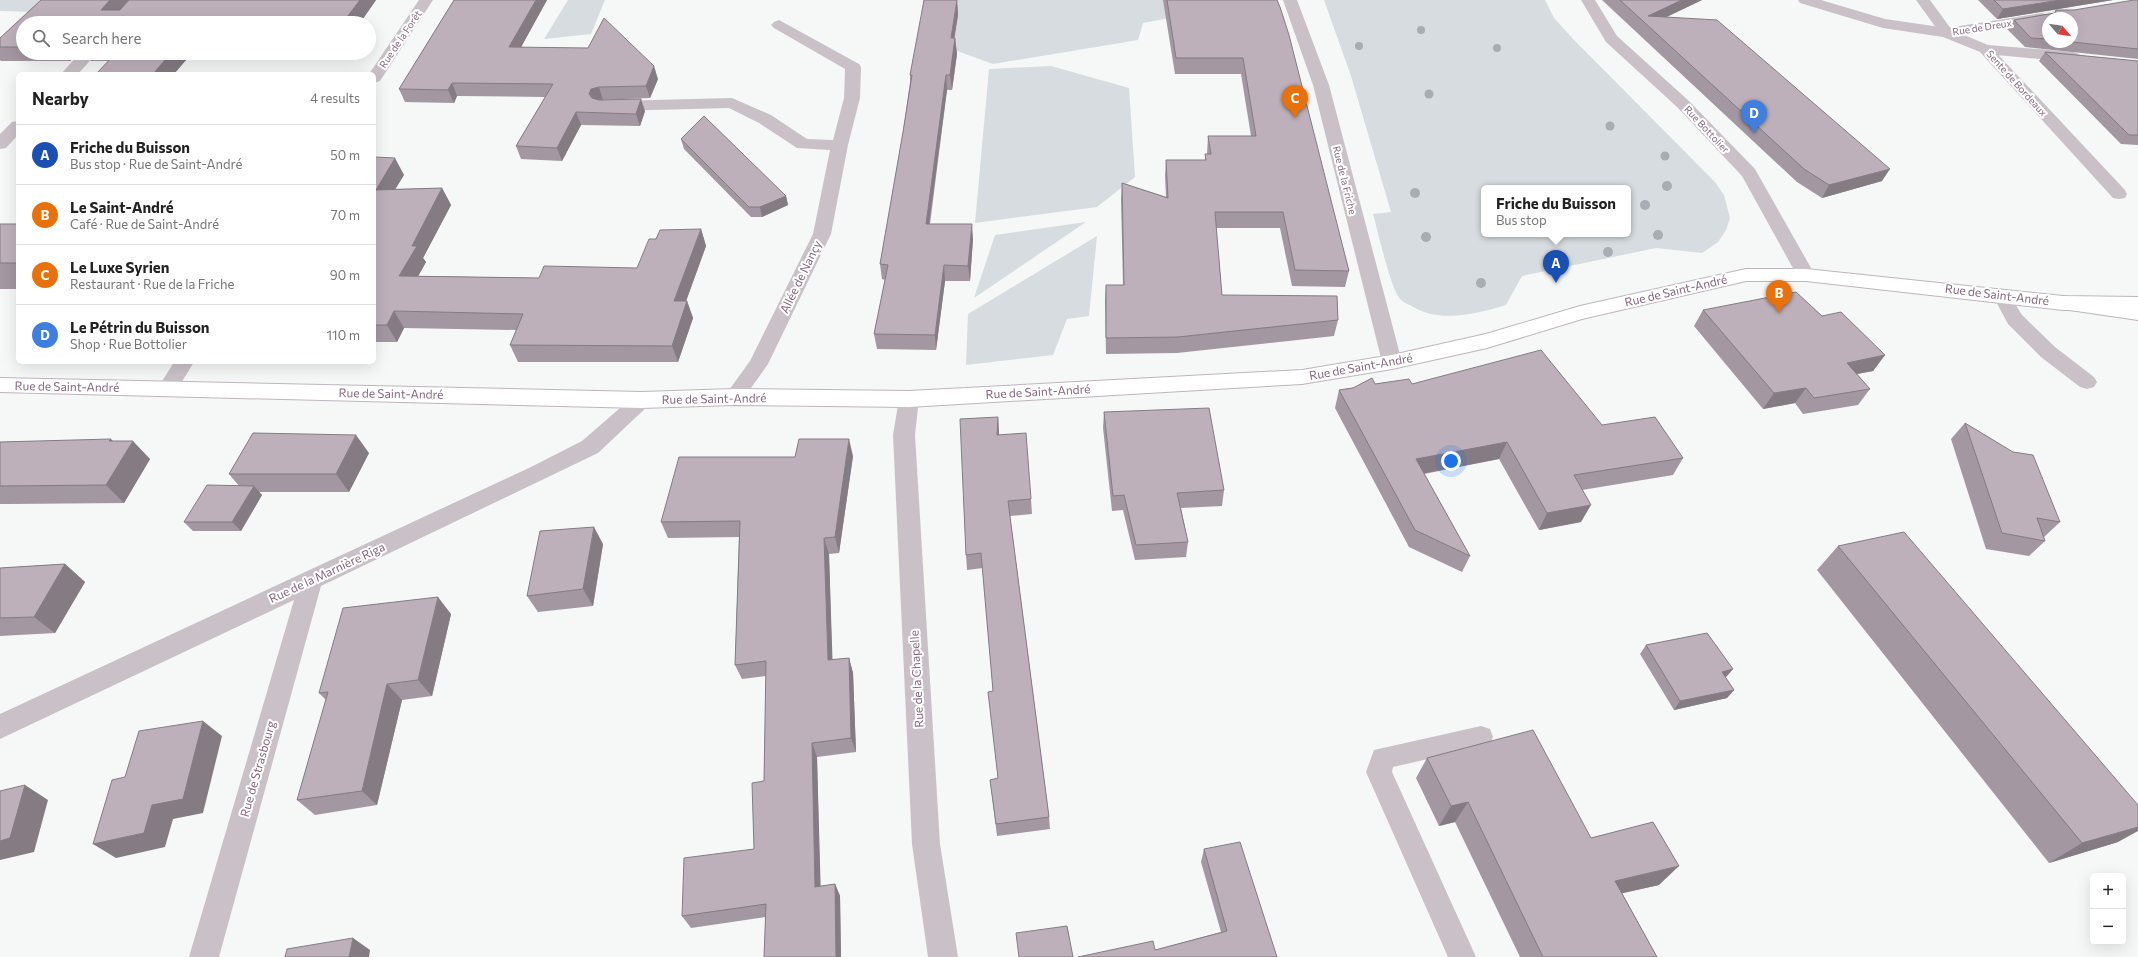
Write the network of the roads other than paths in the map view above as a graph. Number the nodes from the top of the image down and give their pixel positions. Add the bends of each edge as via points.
1 (426, 0) edge
2 (1290, 0) edge
3 (1588, 0) edge
4 (1805, 0) edge
5 (1923, 0) edge
6 (2042, 18) edge
7 (779, 25) dead end
8 (1947, 33) junction
9 (1985, 49) junction
10 (2087, 58) edge
11 (82, 60) edge
12 (71, 72) edge
13 (376, 75) edge
14 (603, 106) edge
15 (16, 128) edge
16 (0, 144) edge
17 (840, 145) junction
18 (2119, 194) dead end
19 (1806, 275) junction
20 (2002, 296) junction
21 (2063, 303) junction
22 (2138, 304) edge
23 (2138, 313) edge
24 (1392, 362) junction
25 (183, 364) edge
26 (2087, 382) dead end
27 (0, 385) edge
28 (168, 388) junction
29 (734, 398) junction
30 (909, 399) junction
31 (642, 400) junction
32 (311, 581) junction
33 (0, 727) edge
34 (1481, 737) dead end
35 (204, 957) edge
36 (943, 957) edge
37 (1462, 957) edge

1 - 13 street, Rue de la Forêt
2 - 24 street, Rue de la Friche via 1322,91
3 - 19 street, Rue Bottolier via 1611,39 1683,104 1749,173
4 - 8 street, Rue de Dreux via 1884,23
5 - 8 lane
6 - 8 street, Rue de Dreux
7 - 17 street, Allée de Nançy via 853,67 852,98
8 - 9 street
9 - 10 street, Sente de Bordeaux
9 - 18 lane, Sente de Bordeaux
11 - 12 street
14 - 17 street via 732,103 765,119 803,144
15 - 16 street
17 - 29 street, Allée de Nançy via 822,234 758,364
19 - 20 main road, Rue de Saint-André
19 - 24 main road, Rue de Saint-André via 1746,275 1580,313 1487,341
20 - 21 main road, Rue de Saint-André
20 - 26 lane via 2015,319 2048,352
21 - 22 main road
21 - 23 main road
24 - 30 main road, Rue de Saint-André via 1302,377
25 - 28 street
27 - 28 main road, Rue de Saint-André
28 - 31 main road, Rue de Saint-André
29 - 30 main road, Rue de Saint-André
29 - 31 main road, Rue de Saint-André
30 - 36 street, Rue de la Chapelle via 904,435 926,844
31 - 32 street, Rue de la Marnière Riga via 590,446 539,474
32 - 33 street, Rue de la Marnière Riga
32 - 35 street, Rue de Strasbourg
34 - 37 lane via 1383,758 1379,772

